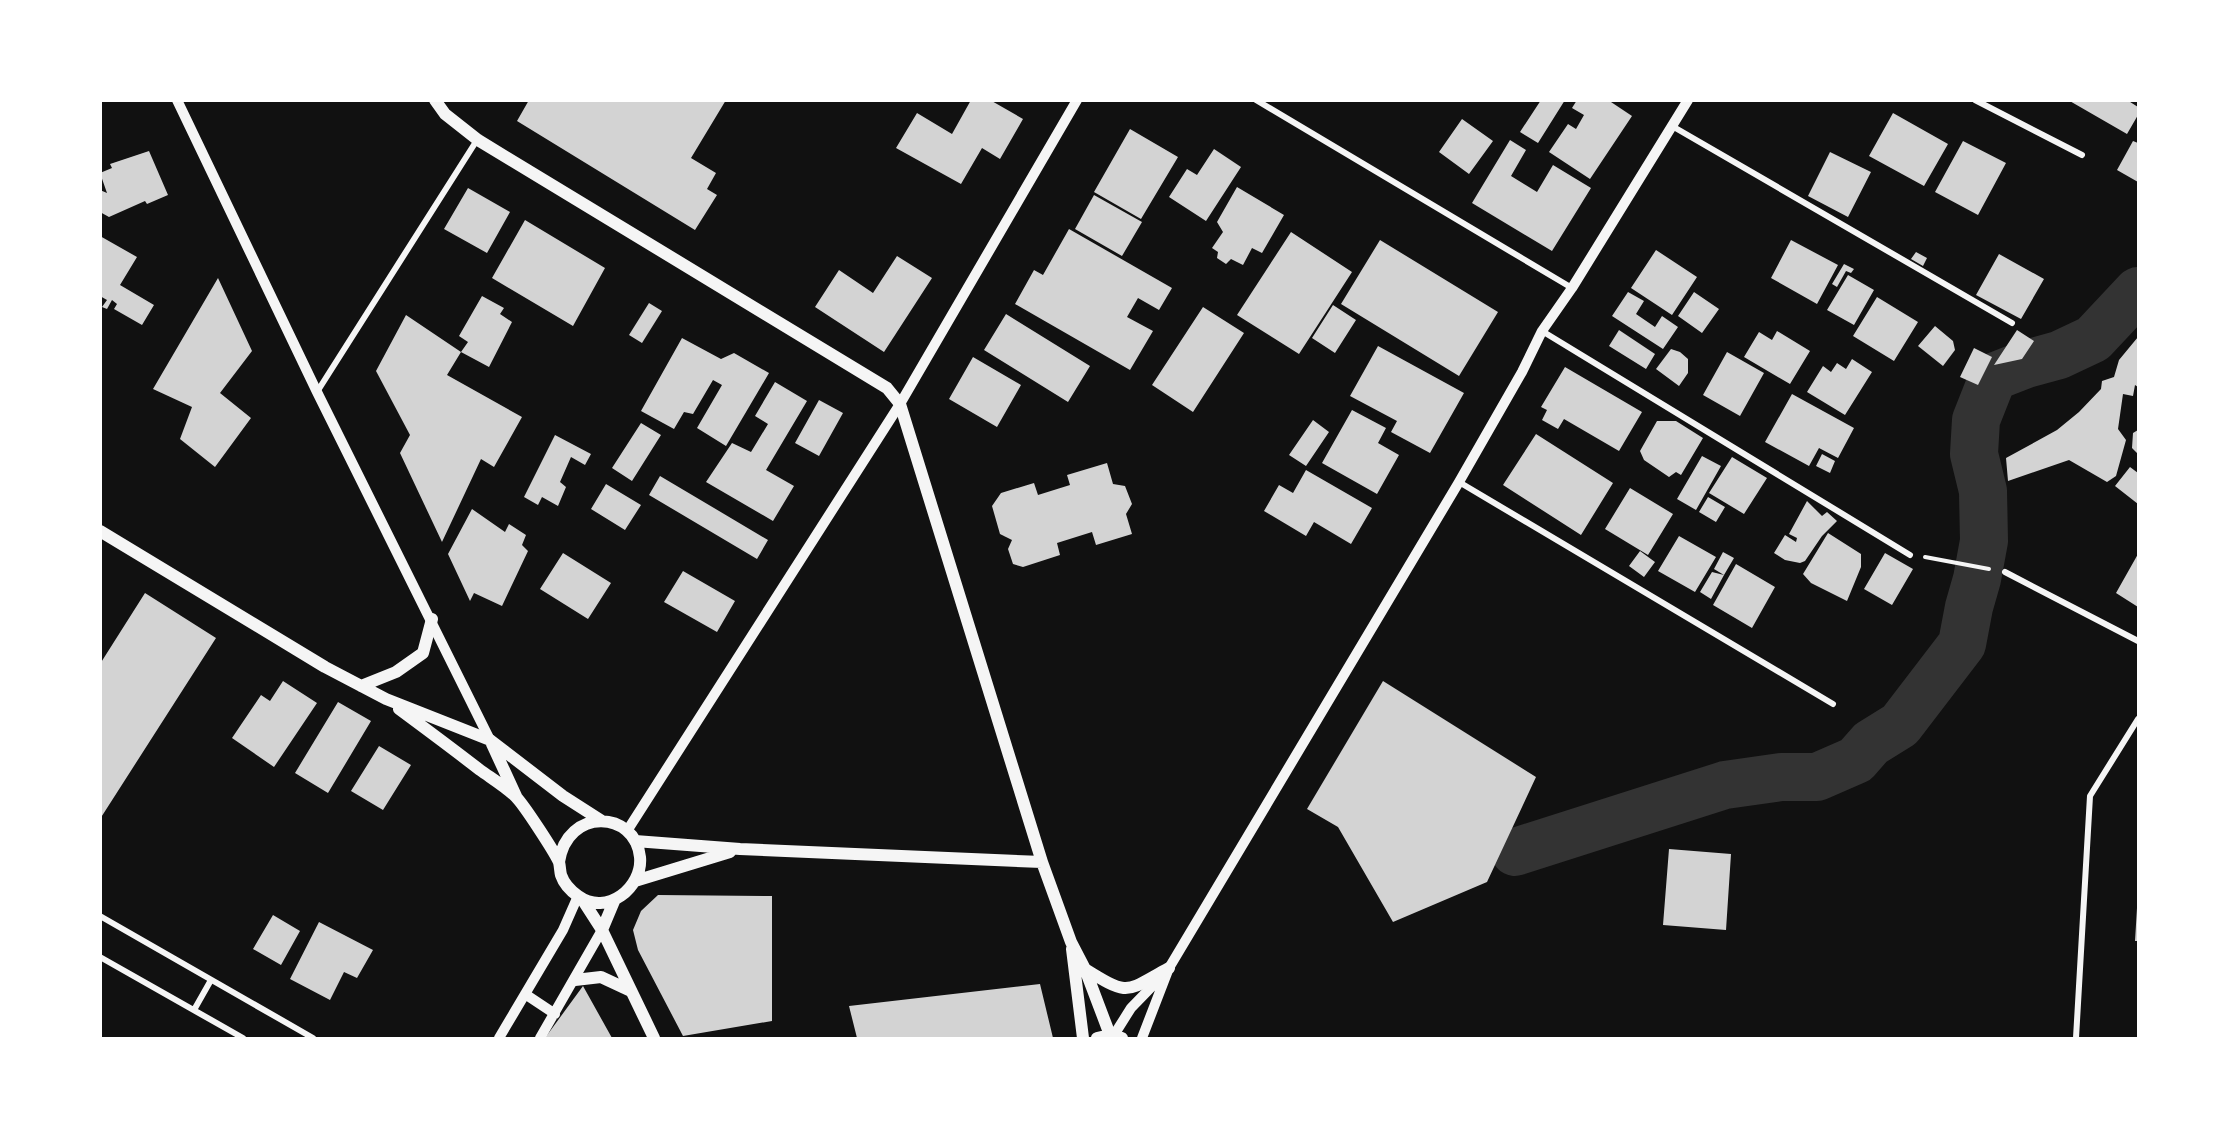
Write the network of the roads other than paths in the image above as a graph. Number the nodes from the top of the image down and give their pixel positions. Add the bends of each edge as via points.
1 (177, 100) edge
2 (435, 100) edge
3 (1077, 100) edge
4 (1256, 100) edge
5 (1688, 100) edge
6 (1975, 100) edge
7 (1672, 126) junction
8 (478, 140) junction
9 (2082, 155) dead end
10 (1572, 288) junction
11 (2012, 322) dead end
12 (1542, 331) junction
13 (317, 392) junction
14 (900, 404) junction
15 (1458, 482) junction
16 (100, 531) edge
17 (1910, 555) road end
18 (2005, 572) road end
19 (432, 619) junction
20 (2139, 641) edge
21 (361, 686) junction
22 (386, 699) junction
23 (1833, 704) dead end
24 (2139, 719) edge
25 (490, 740) junction
26 (516, 797) junction
27 (602, 821) junction
28 (627, 831) junction
29 (635, 841) junction
30 (740, 849) junction
31 (559, 862) junction
32 (1042, 862) junction
33 (635, 881) junction
34 (580, 897) junction
35 (615, 899) junction
36 (101, 919) edge
37 (602, 930) junction
38 (1071, 942) junction
39 (100, 957) edge
40 (1169, 968) junction
41 (1085, 969) junction
42 (211, 980) junction
43 (575, 980) junction
44 (632, 991) junction
45 (525, 994) junction
46 (194, 1010) junction
47 (555, 1014) junction
48 (1115, 1036) edge
49 (243, 1038) edge
50 (310, 1038) edge
51 (499, 1038) edge
52 (540, 1038) edge
53 (654, 1038) edge
54 (1083, 1038) edge
55 (1098, 1038) edge
56 (1142, 1038) edge
57 (2076, 1038) edge

1 - 13 street
2 - 8 main road via 445,114
3 - 14 street
4 - 10 street
5 - 7 street
6 - 9 street
7 - 10 street
7 - 11 street
8 - 13 street
8 - 14 main road via 887,388
10 - 12 street
12 - 15 street
12 - 17 street
13 - 19 street
14 - 28 street
14 - 32 main road
15 - 23 street
15 - 40 street
16 - 21 main road
18 - 20 street
19 - 21 main road via 423,653 396,672
19 - 25 street
21 - 22 main road
22 - 25 main road
22 - 26 main road
24 - 57 street via 2090,796
25 - 26 main road
25 - 27 main road
26 - 31 main road
27 - 28 main road
27 - 31 main road via 589,822 567,837
28 - 29 main road
29 - 30 main road
29 - 33 main road via 640,868
30 - 32 main road
30 - 33 main road
31 - 34 main road via 561,876
32 - 38 main road
33 - 35 main road
34 - 35 main road via 604,902
34 - 37 main road
34 - 45 street
35 - 37 main road
36 - 42 street
37 - 43 street
37 - 44 main road
38 - 41 main road
38 - 54 main road
39 - 46 street
40 - 41 main road via 1131,989 1115,987
40 - 48 street via 1131,1008
40 - 56 street
41 - 48 main road
42 - 46 street
42 - 50 street
43 - 44 main road via 601,977
43 - 47 street
44 - 53 main road
45 - 47 street
45 - 51 street
46 - 49 street
47 - 52 street
48 - 55 main road

